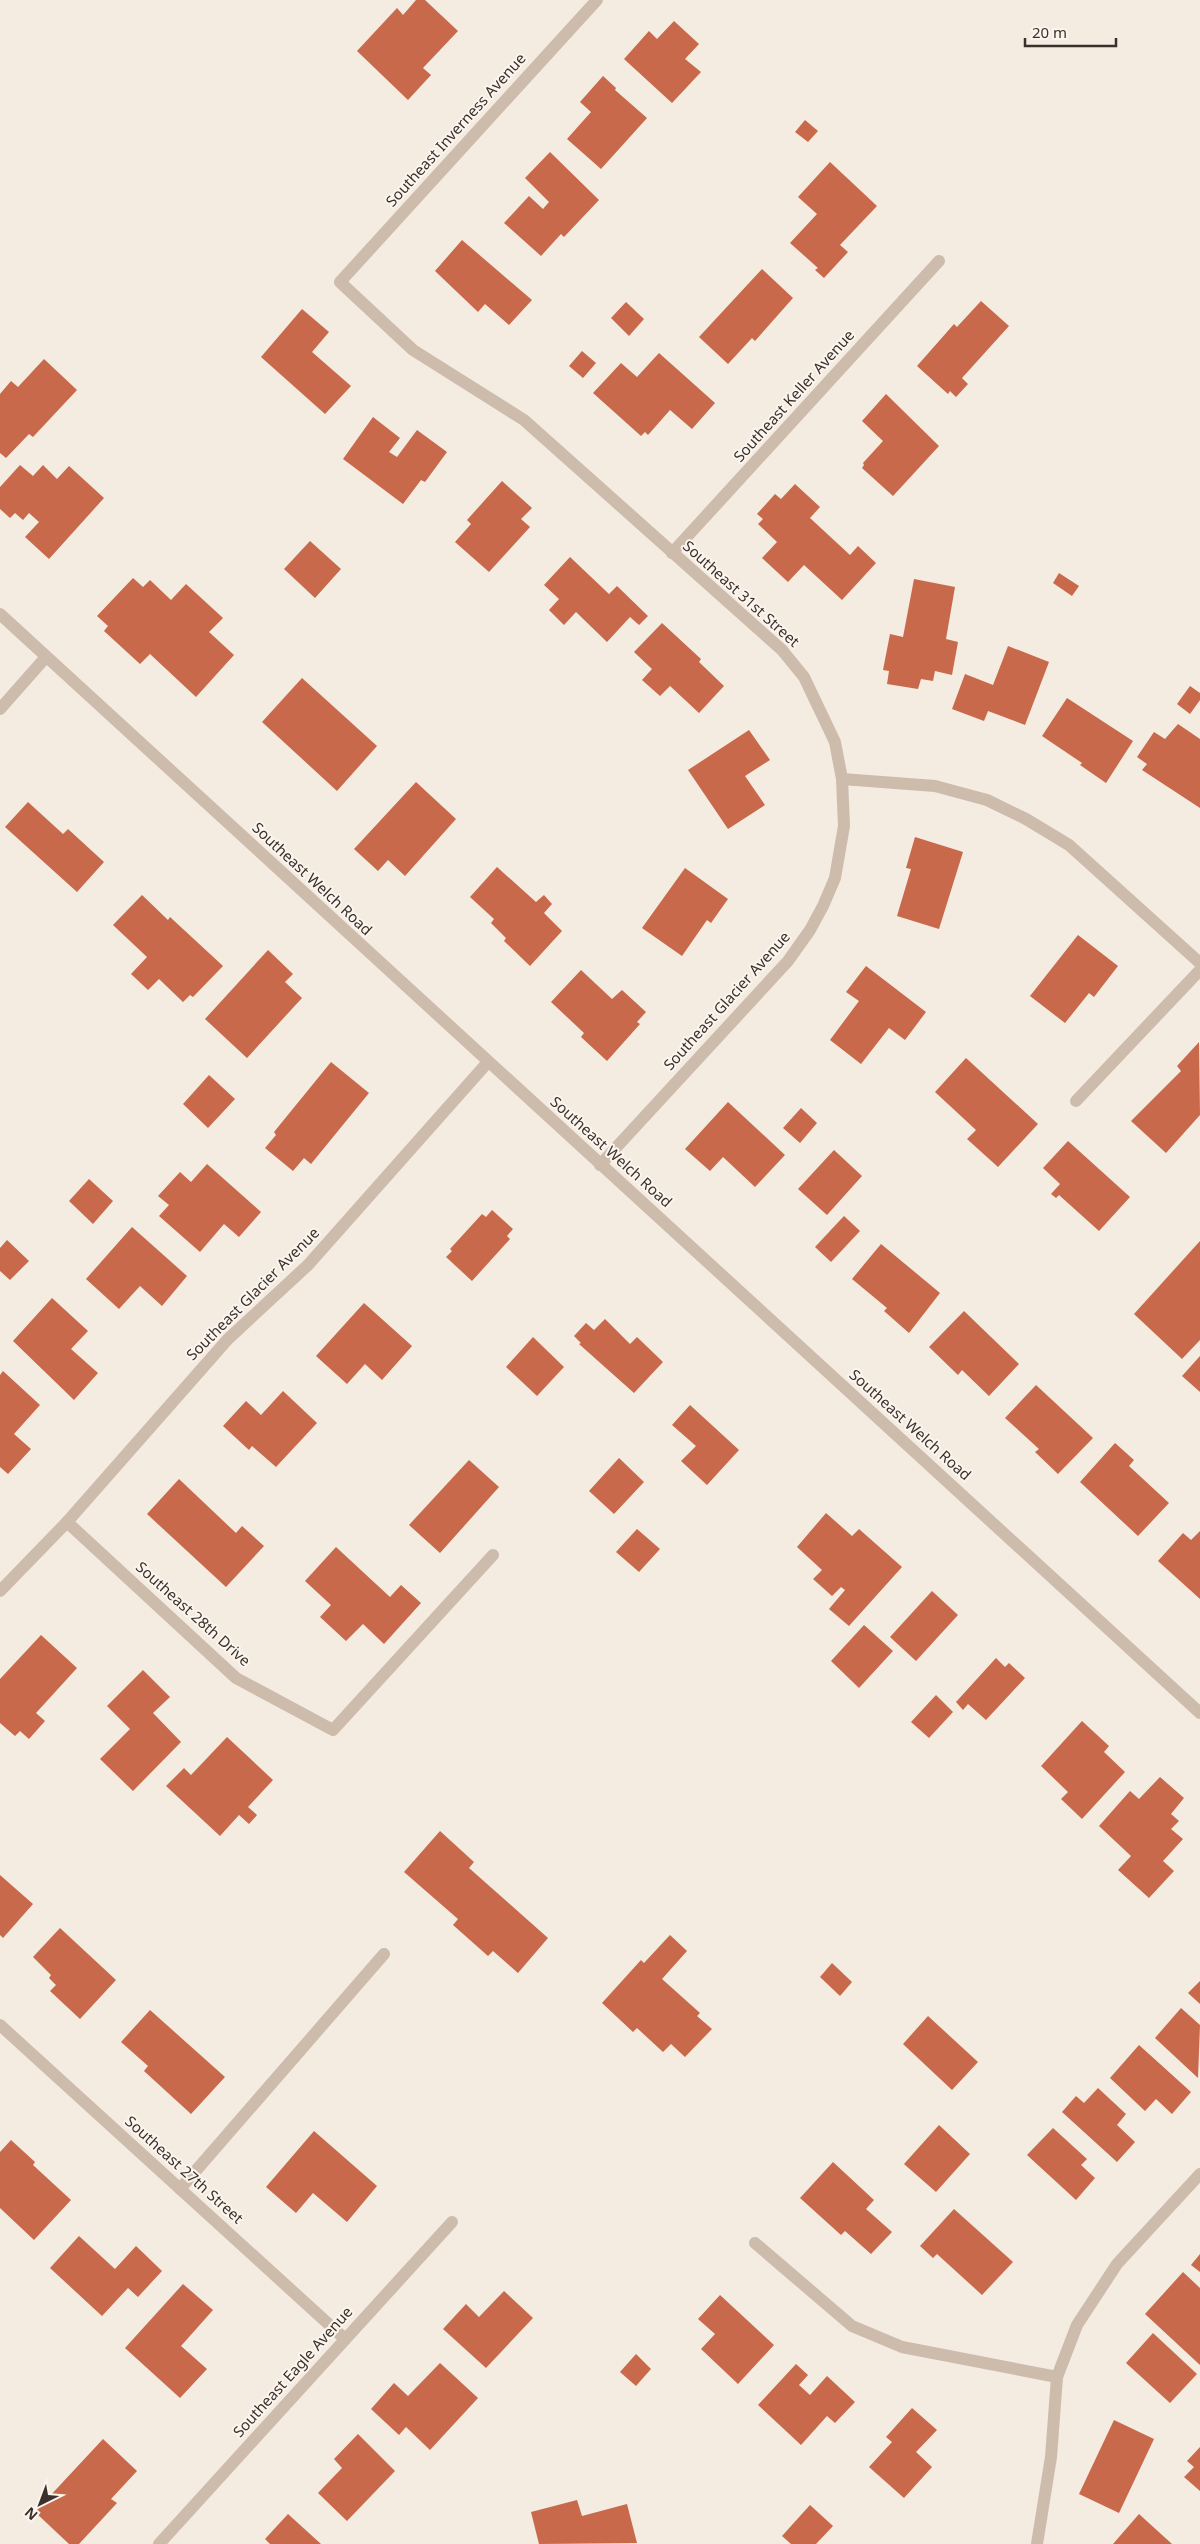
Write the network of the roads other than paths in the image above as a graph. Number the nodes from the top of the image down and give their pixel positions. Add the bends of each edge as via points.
1 (597, 0) edge
2 (939, 261) dead end
3 (340, 282) joint
4 (672, 553) junction
5 (0, 614) edge
6 (46, 657) junction
7 (0, 709) edge
8 (842, 779) junction
9 (1200, 963) edge
10 (1200, 970) edge
11 (488, 1062) junction
12 (1076, 1101) dead end
13 (600, 1165) junction
14 (67, 1522) junction
15 (493, 1555) dead end
16 (0, 1591) edge
17 (1200, 1713) edge
18 (384, 1954) dead end
19 (0, 2026) edge
20 (1200, 2174) edge
21 (180, 2189) junction
22 (452, 2222) dead end
23 (756, 2243) dead end
24 (345, 2339) junction
25 (1058, 2377) junction
26 (159, 2544) edge
27 (1037, 2544) edge

1 - 3 street, Southeast Inverness Avenue
2 - 4 street, Southeast Keller Avenue
3 - 4 street, Southeast 31st Street via 413,350 524,420
4 - 8 street, Southeast 31st Street via 782,650 804,677 834,742
5 - 6 street, Southeast Welch Road
6 - 7 street
6 - 11 street, Southeast Welch Road
8 - 9 street via 935,786 987,800 1026,819 1069,845
8 - 13 street, Southeast Glacier Avenue via 844,826 834,878 810,930 788,960
10 - 12 street
11 - 13 street, Southeast Welch Road
11 - 14 street, Southeast Glacier Avenue via 308,1265 228,1339
13 - 17 street, Southeast Welch Road
14 - 15 street, Southeast 28th Drive via 236,1678 333,1730
14 - 16 street, Southeast Glacier Avenue
18 - 21 street
19 - 21 street, Southeast 27th Street
20 - 25 street via 1117,2264 1077,2325
21 - 24 street, Southeast 27th Street
22 - 24 street, Southeast Eagle Avenue
23 - 25 street via 852,2326 902,2347
24 - 26 street, Southeast Eagle Avenue
25 - 27 street via 1051,2457

